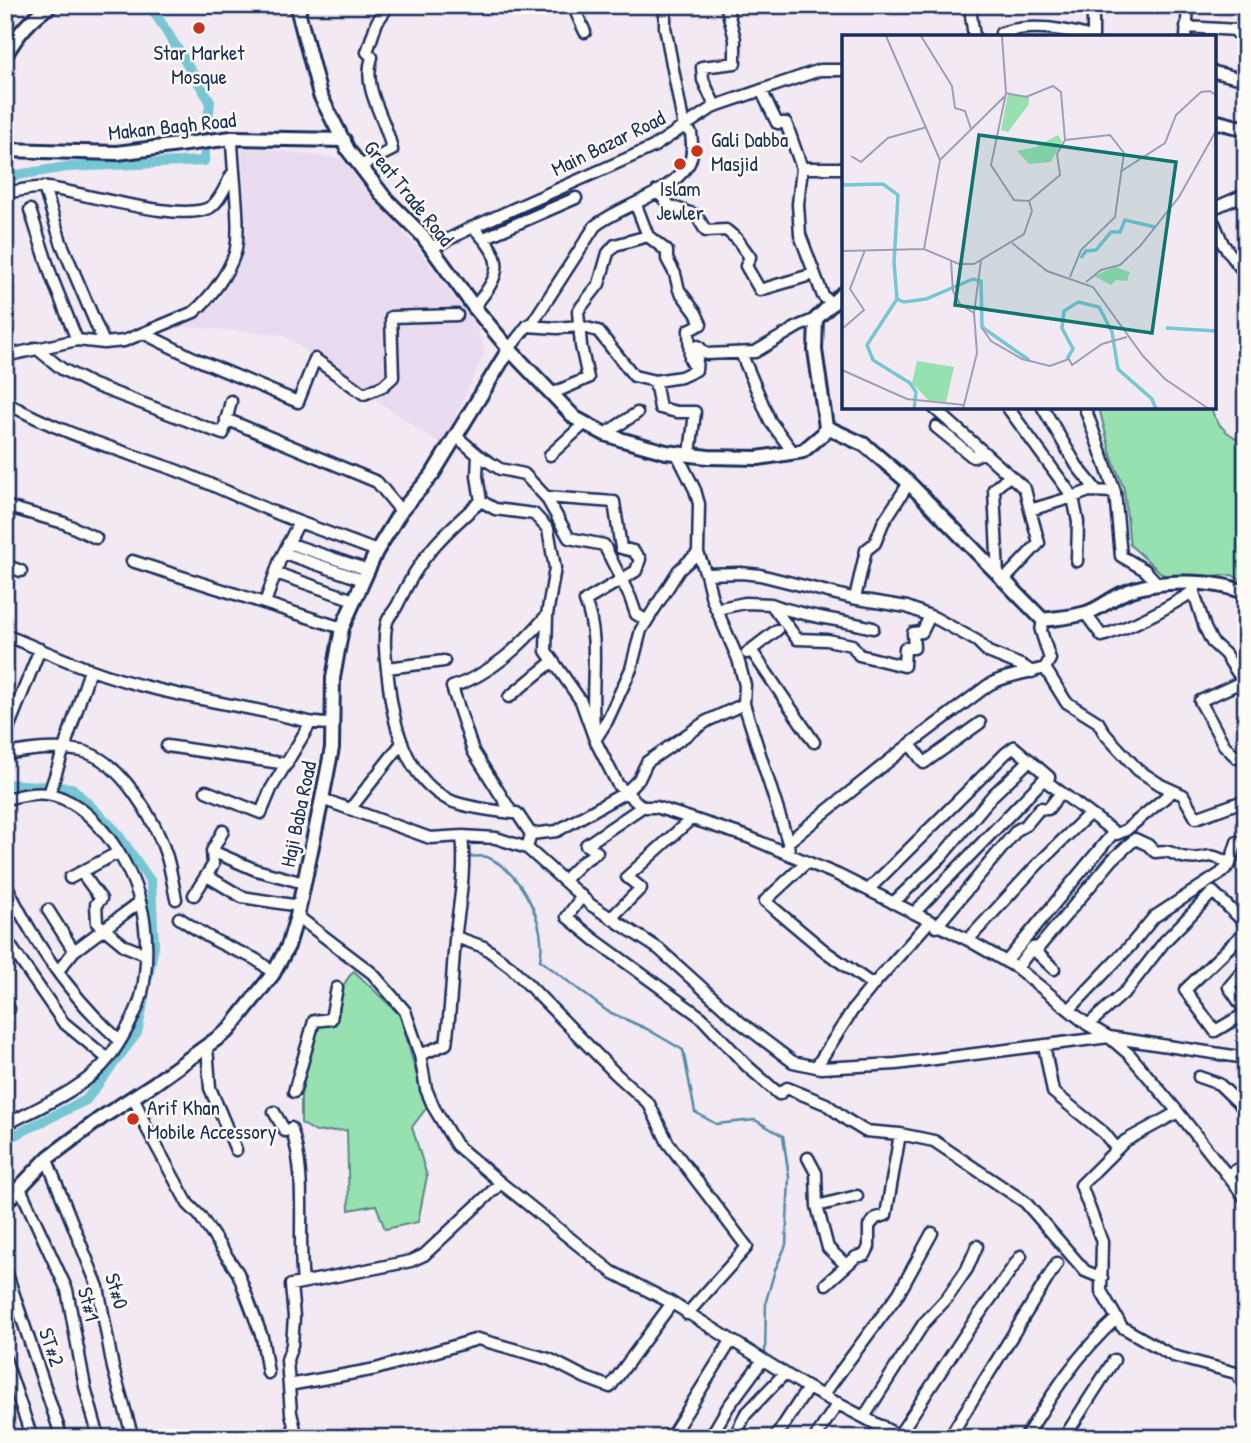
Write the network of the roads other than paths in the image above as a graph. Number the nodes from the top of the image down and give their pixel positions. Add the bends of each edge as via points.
1 (12, 5) edge
2 (51, 5) edge
3 (299, 5) edge
4 (389, 5) edge
5 (575, 5) edge
6 (665, 5) edge
7 (726, 5) edge
8 (972, 5) edge
9 (1093, 5) edge
10 (1188, 5) edge
11 (5, 12) edge
12 (585, 32) dead end
13 (1186, 32) edge
14 (1246, 34) edge
15 (974, 35) edge
16 (1002, 35) edge
17 (1085, 35) edge
18 (1092, 35) edge
19 (5, 56) edge
20 (842, 70) edge
21 (1216, 72) edge
22 (1246, 79) edge
23 (761, 90) junction
24 (715, 106) junction
25 (1216, 122) edge
26 (684, 127) junction
27 (1246, 129) edge
28 (225, 138) junction
29 (344, 140) junction
30 (5, 150) edge
31 (360, 166) junction
32 (802, 168) junction
33 (842, 168) edge
34 (233, 173) junction
35 (44, 187) junction
36 (657, 191) junction
37 (5, 193) edge
38 (1246, 194) edge
39 (576, 198) dead end
40 (636, 205) junction
41 (1216, 207) edge
42 (30, 210) dead end
43 (473, 227) junction
44 (1216, 228) edge
45 (648, 236) junction
46 (484, 238) junction
47 (431, 248) junction
48 (814, 274) junction
49 (1246, 281) edge
50 (842, 294) edge
51 (832, 304) junction
52 (474, 307) junction
53 (457, 315) dead end
54 (816, 319) junction
55 (527, 326) junction
56 (579, 326) junction
57 (143, 333) junction
58 (77, 340) junction
59 (104, 343) junction
60 (36, 348) junction
61 (509, 349) junction
62 (741, 353) junction
63 (5, 356) edge
64 (696, 370) junction
65 (655, 381) junction
66 (551, 394) junction
67 (231, 401) dead end
68 (5, 402) edge
69 (936, 410) edge
70 (1009, 410) edge
71 (1044, 410) edge
72 (1086, 410) edge
73 (637, 413) dead end
74 (226, 419) junction
75 (584, 424) junction
76 (826, 427) junction
77 (936, 427) dead end
78 (605, 435) junction
79 (456, 436) junction
80 (793, 452) junction
81 (984, 452) junction
82 (683, 453) junction
83 (478, 455) junction
84 (550, 455) dead end
85 (1009, 476) junction
86 (909, 483) junction
87 (1097, 491) junction
88 (1115, 492) junction
89 (546, 497) junction
90 (1073, 497) junction
91 (481, 501) junction
92 (5, 506) edge
93 (1030, 510) junction
94 (401, 511) junction
95 (299, 522) junction
96 (96, 538) dead end
97 (286, 548) junction
98 (377, 551) junction
99 (698, 553) junction
100 (132, 561) dead end
101 (1077, 561) dead end
102 (5, 565) edge
103 (21, 571) dead end
104 (276, 573) junction
105 (365, 575) junction
106 (706, 575) junction
107 (621, 578) junction
108 (1000, 579) junction
109 (1158, 584) junction
110 (1192, 587) junction
111 (1246, 593) edge
112 (856, 598) junction
113 (354, 600) junction
114 (265, 603) junction
115 (771, 604) junction
116 (716, 609) junction
117 (1085, 613) junction
118 (547, 615) junction
119 (930, 616) junction
120 (1043, 620) junction
121 (647, 621) junction
122 (342, 628) junction
123 (873, 628) dead end
124 (777, 630) dead end
125 (5, 635) edge
126 (40, 649) junction
127 (751, 650) junction
128 (738, 659) junction
129 (444, 661) dead end
130 (553, 661) junction
131 (387, 668) junction
132 (1045, 668) junction
133 (90, 670) junction
134 (1032, 672) junction
135 (1245, 681) edge
136 (509, 697) dead end
137 (744, 704) junction
138 (981, 723) dead end
139 (310, 724) junction
140 (333, 724) junction
141 (5, 736) edge
142 (595, 740) junction
143 (814, 742) dead end
144 (402, 743) junction
145 (910, 744) junction
146 (167, 746) dead end
147 (65, 749) junction
148 (1246, 753) edge
149 (5, 754) edge
150 (1030, 760) junction
151 (287, 764) junction
152 (1047, 775) junction
153 (1173, 790) junction
154 (206, 791) dead end
155 (626, 792) junction
156 (49, 794) junction
157 (1060, 794) junction
158 (5, 799) edge
159 (322, 799) junction
160 (1246, 800) edge
161 (642, 807) junction
162 (351, 808) junction
163 (512, 813) junction
164 (1089, 814) junction
165 (690, 820) junction
166 (223, 831) dead end
167 (1114, 832) junction
168 (531, 834) junction
169 (462, 836) junction
170 (788, 842) junction
171 (1246, 844) edge
172 (527, 848) junction
173 (212, 851) junction
174 (117, 853) junction
175 (789, 854) junction
176 (807, 862) junction
177 (1230, 864) junction
178 (82, 873) junction
179 (207, 876) junction
180 (70, 878) dead end
181 (564, 880) junction
182 (5, 882) edge
183 (304, 883) junction
184 (868, 890) junction
185 (194, 895) dead end
186 (582, 896) junction
187 (176, 899) dead end
188 (140, 902) junction
189 (893, 903) junction
190 (47, 910) dead end
191 (298, 911) junction
192 (914, 913) junction
193 (179, 918) dead end
194 (611, 918) junction
195 (932, 924) junction
196 (1246, 924) edge
197 (103, 927) junction
198 (1246, 931) edge
199 (5, 937) edge
200 (456, 937) junction
201 (968, 940) junction
202 (1032, 948) junction
203 (74, 951) junction
204 (145, 954) junction
205 (1006, 962) junction
206 (1246, 967) edge
207 (1017, 968) junction
208 (1054, 969) dead end
209 (58, 971) junction
210 (273, 974) junction
211 (873, 985) junction
212 (337, 988) dead end
213 (1069, 1010) junction
214 (1246, 1012) edge
215 (1088, 1026) junction
216 (1109, 1037) junction
217 (119, 1040) junction
218 (207, 1045) junction
219 (1044, 1045) junction
220 (420, 1055) junction
221 (1246, 1058) edge
222 (108, 1059) junction
223 (816, 1067) junction
224 (1199, 1077) dead end
225 (294, 1092) dead end
226 (134, 1098) junction
227 (1246, 1110) edge
228 (274, 1112) dead end
229 (1178, 1112) junction
230 (5, 1125) edge
231 (900, 1134) junction
232 (1117, 1149) junction
233 (236, 1150) dead end
234 (808, 1158) dead end
235 (47, 1160) junction
236 (1246, 1165) edge
237 (1227, 1175) junction
238 (501, 1183) junction
239 (20, 1188) junction
240 (857, 1196) dead end
241 (1246, 1199) edge
242 (5, 1203) edge
243 (817, 1206) junction
244 (932, 1233) dead end
245 (977, 1246) dead end
246 (1021, 1256) dead end
247 (1057, 1264) dead end
248 (846, 1265) junction
249 (5, 1268) edge
250 (1102, 1278) junction
251 (303, 1282) junction
252 (826, 1284) dead end
253 (672, 1303) junction
254 (687, 1314) junction
255 (1116, 1318) junction
256 (731, 1341) junction
257 (5, 1359) edge
258 (1114, 1360) dead end
259 (762, 1361) junction
260 (268, 1373) dead end
261 (784, 1374) junction
262 (289, 1385) junction
263 (1246, 1387) edge
264 (808, 1388) junction
265 (823, 1395) junction
266 (838, 1403) junction
267 (864, 1417) junction
268 (882, 1426) junction
269 (674, 1432) dead end
270 (901, 1436) edge
271 (32, 1438) edge
272 (62, 1438) edge
273 (99, 1438) edge
274 (133, 1438) edge
275 (297, 1438) edge
276 (710, 1438) edge
277 (734, 1438) edge
278 (775, 1438) edge
279 (815, 1438) edge
280 (872, 1438) edge
281 (949, 1438) edge
282 (1025, 1438) edge
283 (1063, 1438) edge

1 - 11 street
2 - 19 main road via 17,34
3 - 29 main road, Great Trade Road via 320,95
4 - 31 street via 377,22 367,52 372,57 368,70 375,106 392,150
5 - 12 street
6 - 26 street
7 - 24 street via 735,39 735,63 702,67
8 - 15 street
9 - 18 street
10 - 13 street
13 - 14 street via 1237,30
16 - 17 street via 1016,28 1047,28
20 - 23 street, Main Bazar Road via 820,70
21 - 22 street
23 - 24 street, Main Bazar Road
23 - 32 street via 777,123 786,123
24 - 26 street, Main Bazar Road
25 - 27 main road
26 - 36 street via 691,133 689,164
26 - 43 street, Main Bazar Road via 653,147
28 - 29 main road, Makan Bagh Road
28 - 30 main road, Makan Bagh Road via 117,153
28 - 34 street
29 - 31 main road, Great Trade Road
31 - 47 main road, Great Trade Road
32 - 33 street
32 - 48 street via 800,235
34 - 35 street via 211,207 191,211 141,207
34 - 57 street via 237,234 234,254 218,284 194,312
35 - 37 street
35 - 59 street via 61,242
36 - 40 street
36 - 48 street via 670,206 696,215 706,231 726,229 737,239 750,257 746,266 760,290
38 - 41 street
39 - 46 street
40 - 45 street
40 - 55 street via 595,226
42 - 58 street
43 - 46 street
43 - 47 street, Main Bazar Road
44 - 49 street
45 - 56 street via 615,245 608,253 598,284 578,311
45 - 64 street via 667,251 679,290 701,324 689,330 690,359
46 - 52 street via 496,257 496,273
47 - 52 main road, Great Trade Road
48 - 51 street via 823,296
50 - 51 main road
51 - 54 main road
52 - 61 main road, Great Trade Road
53 - 57 street via 391,317 393,377 364,394 315,359 298,402
54 - 62 street via 755,352
54 - 76 main road via 815,350
55 - 56 street
55 - 61 street
56 - 65 street via 598,331 635,376
56 - 66 street via 588,378
57 - 59 street
58 - 59 street
58 - 60 street
60 - 63 street
60 - 74 street via 91,384 156,410 223,434
61 - 66 main road, Great Trade Road
61 - 79 main road, Haji Baba Road
62 - 64 street via 706,354 698,346
62 - 80 street via 770,421
64 - 65 street
65 - 82 street via 660,408 695,412
66 - 75 main road, Great Trade Road
67 - 74 street
68 - 95 street via 107,448 172,469
69 - 81 street
70 - 90 street
71 - 87 street
72 - 88 street
73 - 78 street
74 - 94 street via 377,482
75 - 78 main road, Great Trade Road
75 - 84 street
76 - 80 main road via 803,451
76 - 86 main road via 864,445
77 - 81 street via 973,457
78 - 82 main road, Great Trade Road
79 - 83 street
79 - 94 main road, Haji Baba Road via 432,475
80 - 82 main road, Great Trade Road via 758,458
81 - 85 street
82 - 99 street via 699,504
83 - 89 street via 500,469 524,474
83 - 91 street
85 - 93 street via 1025,489
85 - 108 street via 994,489
86 - 108 main road
86 - 112 street via 883,523 876,543 866,550
87 - 88 street
87 - 90 street
88 - 109 street via 1121,556
89 - 107 street via 569,538 604,545
89 - 107 street via 614,502 621,548 640,559 636,571
90 - 93 street
90 - 101 street
91 - 118 street via 495,509 534,514 548,529 555,568
91 - 131 street via 435,542 414,571 386,624
92 - 96 street via 64,523
93 - 108 street via 1039,543
94 - 98 main road, Haji Baba Road
95 - 97 street
95 - 98 street
97 - 104 street
97 - 105 street
98 - 105 main road, Haji Baba Road
99 - 106 street
99 - 121 street via 679,570
100 - 114 street
102 - 103 street
104 - 113 street
104 - 114 street
105 - 113 main road, Haji Baba Road
106 - 112 street via 760,575
106 - 116 street
107 - 121 street via 636,614
107 - 142 street via 585,601 593,637
108 - 120 main road
109 - 110 main road
109 - 117 main road via 1125,592
110 - 111 main road via 1233,587
110 - 117 street via 1158,613 1102,636
110 - 135 street via 1212,642
112 - 119 street
113 - 122 main road, Haji Baba Road
114 - 122 street
115 - 116 street
115 - 119 street via 797,639 852,645 859,655 904,666 905,648 914,648 913,633 922,632
115 - 123 street
116 - 128 street
117 - 120 main road
118 - 130 street via 546,651
118 - 163 street via 527,639 487,671 452,687 473,751
119 - 134 street via 977,641 988,652
120 - 132 street via 1041,631 1050,659
121 - 142 street via 631,669
122 - 140 main road, Haji Baba Road via 333,678
124 - 127 street
125 - 126 street
126 - 133 street
126 - 141 street
127 - 128 street
127 - 143 street
128 - 137 street via 745,685
129 - 131 street
130 - 136 street
130 - 142 street via 581,701
131 - 144 street via 391,706
132 - 134 street
132 - 153 street via 1066,702 1098,722 1138,770
133 - 139 street
133 - 147 street
134 - 145 street via 995,681
135 - 148 street via 1200,701 1224,745 1237,758
137 - 155 street via 707,722 647,762
137 - 170 street
138 - 145 street via 924,763
139 - 140 street
139 - 151 street
140 - 159 main road, Haji Baba Road
142 - 155 street
144 - 162 street
144 - 163 street via 424,781 450,801
145 - 170 street
146 - 151 street
147 - 149 street
147 - 156 street
147 - 187 street via 84,751 107,762 125,782 157,831
150 - 152 street
150 - 184 street via 1014,747 1006,753
150 - 189 street
151 - 154 street via 261,813
152 - 157 street via 1047,782
152 - 192 street
153 - 160 street via 1182,795 1196,818
153 - 167 street via 1126,830
155 - 161 street
155 - 168 street via 557,831
156 - 158 street
156 - 174 street via 101,826
157 - 164 street
157 - 195 street via 1017,830
159 - 162 street
159 - 183 main road, Haji Baba Road
161 - 165 street via 656,807
161 - 181 street via 586,845 597,852
162 - 169 street via 430,838
163 - 168 street via 517,813
164 - 167 street
164 - 201 street
165 - 175 street
165 - 194 street via 627,877 641,888
166 - 173 street
167 - 205 street
168 - 172 street
169 - 172 street via 496,838
169 - 200 street via 465,857
170 - 175 street
171 - 177 street via 1237,842
172 - 181 street
173 - 179 street via 213,865
173 - 183 street
174 - 178 street
174 - 188 street
175 - 176 street
176 - 184 street
176 - 211 street via 765,901
177 - 202 street via 1213,854 1187,858 1169,850 1155,852 1135,839 1039,947
177 - 213 street via 1206,885 1154,916
178 - 180 street
178 - 197 street via 101,900 96,904 97,923
179 - 185 street
179 - 191 street via 242,897
181 - 186 street
182 - 209 street via 22,918
183 - 191 main road, Haji Baba Road
184 - 189 street
186 - 194 street
186 - 231 street via 567,917 701,1017 779,1094 787,1088 826,1104 865,1131
188 - 197 street
188 - 204 street
189 - 192 street
190 - 203 street
191 - 210 main road, Haji Baba Road via 288,946
191 - 220 street via 372,973 405,1011
192 - 195 street
193 - 210 street via 221,944 262,961
194 - 223 street via 659,949 740,1022 793,1062
195 - 201 street
195 - 211 street
196 - 215 street via 1213,892
197 - 203 street
197 - 204 street via 125,946
198 - 214 street via 1185,990 1215,1031
199 - 222 street via 63,1022
200 - 220 street via 446,1044
200 - 254 street via 484,947 510,967 649,1104 668,1143 747,1247
201 - 205 street
202 - 207 street
202 - 208 street
203 - 209 street
204 - 217 street via 142,993
205 - 207 street
206 - 214 street via 1228,986
207 - 213 street
209 - 217 street via 87,1010
210 - 218 main road, Haji Baba Road via 229,1030
211 - 223 street
212 - 225 street via 331,1019 314,1021
213 - 215 street
215 - 216 street
216 - 219 street
216 - 221 street
216 - 229 street
217 - 222 street
218 - 226 main road, Haji Baba Road
218 - 233 street via 210,1088
219 - 223 street via 896,1064
219 - 232 street via 1053,1092
220 - 238 street via 430,1099 456,1144
222 - 230 street via 82,1082
224 - 227 street via 1219,1084
226 - 235 main road, Haji Baba Road
226 - 260 street via 188,1204 238,1273 262,1337
228 - 251 street via 296,1144
229 - 232 street
229 - 237 street
231 - 248 street via 886,1215 869,1226 865,1255
231 - 250 street via 934,1141 1008,1188 1085,1271
232 - 250 street via 1081,1185 1102,1242
234 - 243 street via 816,1173
235 - 239 main road, Haji Baba Road
235 - 274 street, St#0 via 98,1287 113,1368
236 - 237 street
237 - 241 street
238 - 251 street via 424,1255
238 - 253 street via 612,1272
239 - 242 main road, Haji Baba Road
239 - 273 street, St#1 via 67,1290
240 - 243 street
243 - 248 street via 828,1248
244 - 265 street via 899,1293
245 - 267 street via 967,1269 924,1323
246 - 270 street
247 - 281 street
248 - 252 street
249 - 272 street, ST#2
250 - 255 street via 1101,1291
251 - 262 street via 291,1285 294,1317 287,1360
253 - 254 street
253 - 262 street via 610,1387 549,1359 478,1339 376,1369
254 - 256 street
255 - 263 street via 1122,1327 1173,1356 1236,1373
255 - 282 street via 1083,1351
256 - 259 street
256 - 269 street
257 - 271 street
258 - 283 street
259 - 261 street
259 - 276 street
261 - 264 street
261 - 277 street via 745,1415
262 - 275 street
264 - 265 street
264 - 278 street
265 - 266 street
266 - 267 street
266 - 279 street
267 - 268 street
268 - 270 street
268 - 280 street

